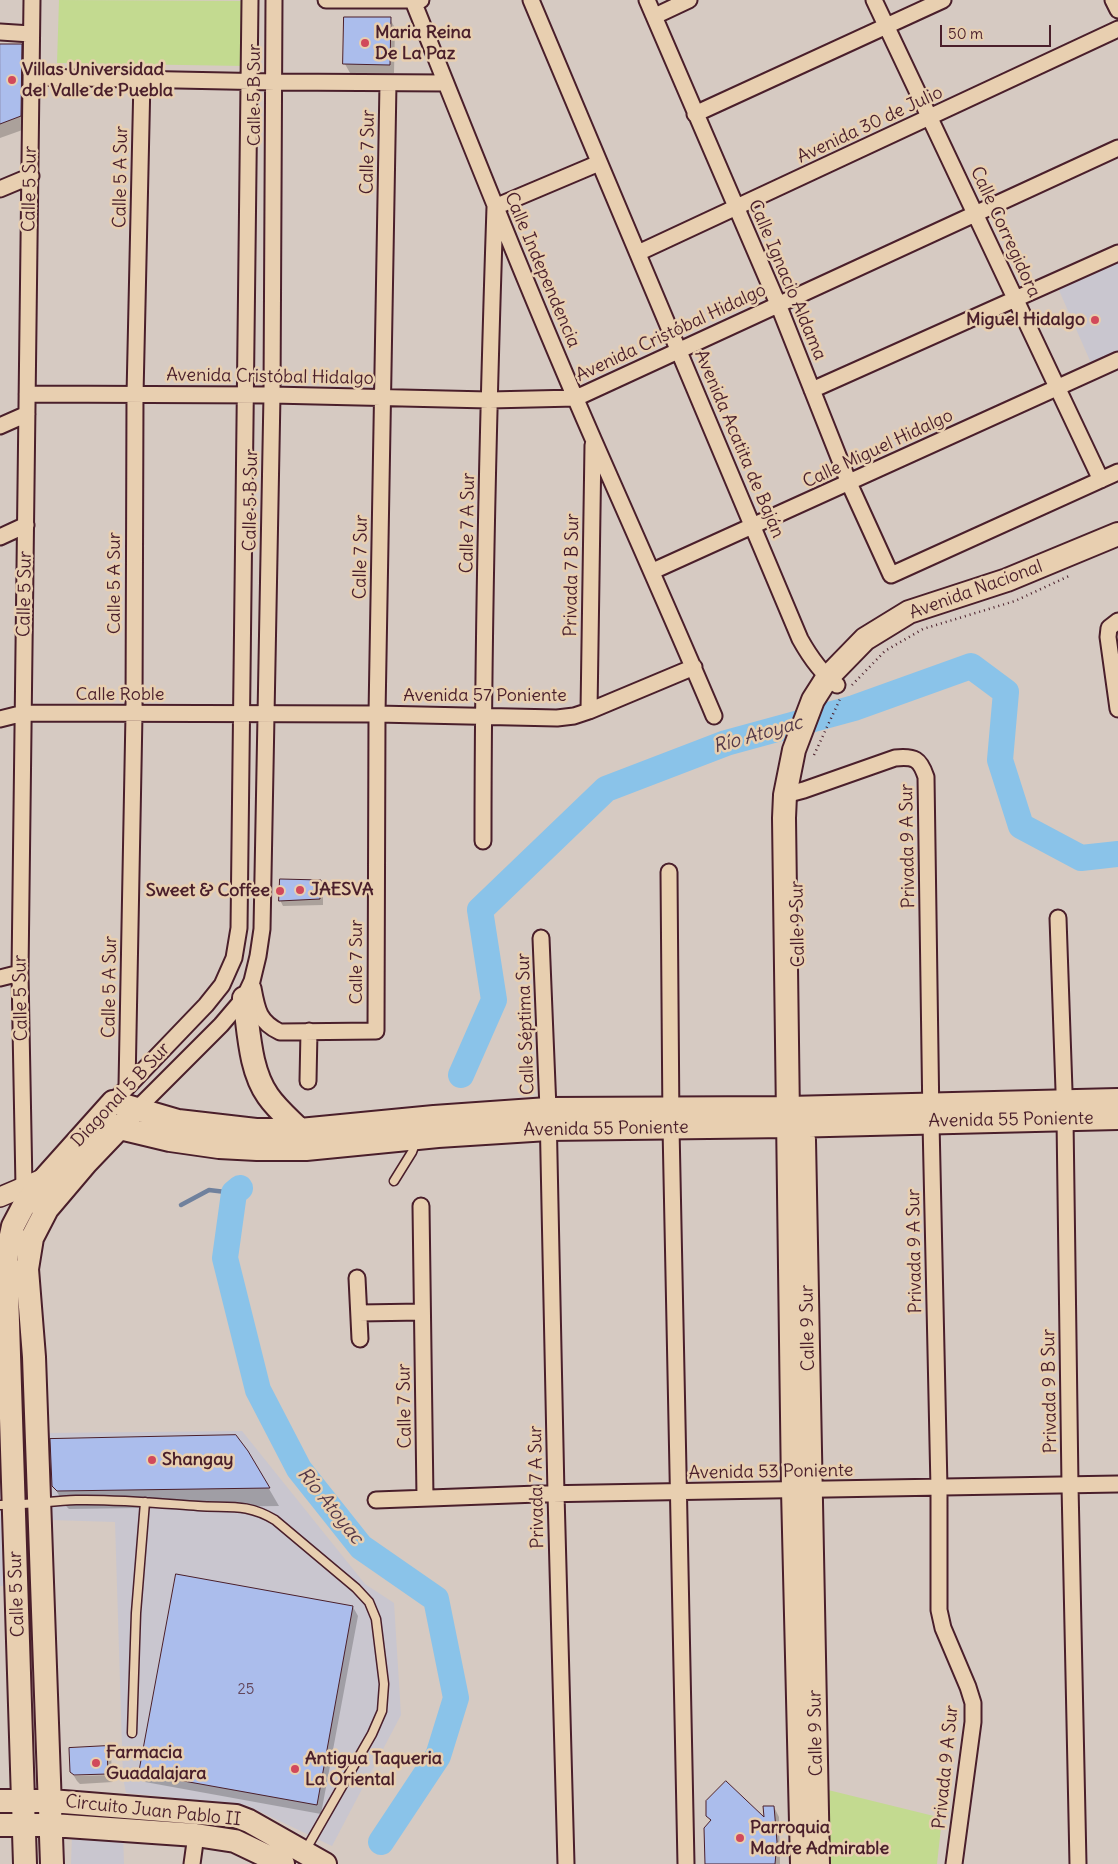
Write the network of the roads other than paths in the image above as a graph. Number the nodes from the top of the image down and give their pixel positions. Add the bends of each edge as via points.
1 (32, 0) edge
2 (250, 0) edge
3 (274, 0) edge
4 (326, 0) edge
5 (385, 0) edge
6 (421, 0) edge
7 (531, 0) edge
8 (648, 0) edge
9 (689, 0) edge
10 (874, 0) edge
11 (943, 0) edge
12 (1113, 0) edge
13 (413, 1) edge
14 (1118, 10) edge
15 (655, 16) junction
16 (887, 26) junction
17 (1118, 29) edge
18 (0, 32) edge
19 (32, 34) junction
20 (31, 77) junction
21 (142, 79) junction
22 (250, 82) junction
23 (275, 82) junction
24 (388, 83) junction
25 (446, 83) junction
26 (696, 114) junction
27 (930, 118) junction
28 (1118, 148) edge
29 (599, 164) junction
30 (30, 176) junction
31 (0, 189) edge
32 (496, 207) junction
33 (736, 208) junction
34 (975, 214) junction
35 (638, 253) junction
36 (1118, 253) edge
37 (1016, 299) junction
38 (778, 304) junction
39 (679, 350) junction
40 (1118, 360) edge
41 (1057, 388) junction
42 (812, 390) junction
43 (27, 394) junction
44 (134, 395) junction
45 (245, 395) junction
46 (272, 395) junction
47 (382, 397) junction
48 (576, 398) junction
49 (489, 400) junction
50 (27, 414) junction
51 (0, 426) edge
52 (594, 440) junction
53 (1118, 472) edge
54 (1101, 480) junction
55 (849, 483) junction
56 (26, 525) junction
57 (753, 526) junction
58 (1118, 534) edge
59 (0, 538) edge
60 (1118, 548) edge
61 (653, 571) junction
62 (1114, 625) edge
63 (694, 667) junction
64 (832, 692) junction
65 (1118, 708) edge
66 (589, 711) junction
67 (24, 713) junction
68 (134, 714) junction
69 (241, 714) junction
70 (377, 714) junction
71 (266, 715) junction
72 (483, 716) junction
73 (714, 716) dead end
74 (0, 720) edge
75 (791, 794) junction
76 (483, 841) dead end
77 (669, 872) dead end
78 (1058, 918) dead end
79 (541, 938) dead end
80 (20, 973) junction
81 (0, 978) edge
82 (222, 985) joint
83 (248, 989) junction
84 (308, 1031) junction
85 (308, 1081) dead end
86 (120, 1094) junction
87 (1118, 1100) edge
88 (136, 1110) junction
89 (1065, 1110) junction
90 (931, 1113) junction
91 (795, 1116) junction
92 (671, 1118) junction
93 (1118, 1118) edge
94 (548, 1119) junction
95 (98, 1120) junction
96 (120, 1128) junction
97 (300, 1130) junction
98 (417, 1138) junction
99 (86, 1163) junction
100 (46, 1178) junction
101 (394, 1181) dead end
102 (0, 1197) edge
103 (421, 1206) dead end
104 (15, 1207) edge
105 (47, 1210) joint
106 (357, 1278) dead end
107 (422, 1312) junction
108 (359, 1313) junction
109 (4, 1324) edge
110 (360, 1339) dead end
111 (34, 1357) junction
112 (9, 1360) junction
113 (1118, 1484) edge
114 (1070, 1485) junction
115 (939, 1488) junction
116 (802, 1490) junction
117 (678, 1492) junction
118 (556, 1494) junction
119 (425, 1498) junction
120 (376, 1500) dead end
121 (145, 1502) junction
122 (40, 1504) junction
123 (7, 1505) edge
124 (132, 1733) dead end
125 (24, 1800) junction
126 (0, 1801) edge
127 (51, 1801) junction
128 (25, 1824) junction
129 (0, 1825) edge
130 (52, 1825) junction
131 (196, 1835) junction
132 (304, 1853) junction
133 (26, 1864) edge
134 (52, 1864) edge
135 (192, 1864) edge
136 (283, 1864) edge
137 (325, 1864) edge
138 (566, 1864) edge
139 (686, 1864) edge
140 (802, 1864) edge
141 (818, 1864) edge
142 (954, 1864) edge
143 (1078, 1864) edge

1 - 19 street, Calle 5 Sur
2 - 22 street, Calle 5 B Sur
3 - 23 street, Calle 5 B Sur
4 - 5 street
5 - 13 street
6 - 13 street
7 - 29 street, Avenida Acatita de Baján
8 - 15 street, Calle Ignacio Aldama
9 - 15 street
10 - 16 street, Calle Corregidora
11 - 16 street
12 - 14 street
13 - 25 street, Calle Independencia
15 - 26 street, Calle Ignacio Aldama
16 - 26 street
16 - 27 street, Calle Corregidora
17 - 27 street, Avenida 30 de Julio
18 - 19 street
19 - 20 street, Calle 5 Sur
20 - 21 street
20 - 30 street, Calle 5 Sur
21 - 22 street
21 - 44 street, Calle 5 A Sur
22 - 23 street
22 - 45 street, Calle 5 B Sur
23 - 24 street
23 - 46 street, Calle 5 B Sur
24 - 25 street
24 - 47 street, Calle 7 Sur
25 - 32 street, Calle Independencia
26 - 33 street, Calle Ignacio Aldama
27 - 33 street, Avenida 30 de Julio
27 - 34 street, Calle Corregidora
28 - 34 street, Avenida Cristóbal Hidalgo
29 - 32 street
29 - 35 street, Avenida Acatita de Baján
30 - 31 street
30 - 43 street, Calle 5 Sur
32 - 48 street, Calle Independencia
32 - 49 street, Calle 7 A Sur
33 - 35 street, Avenida 30 de Julio
33 - 38 street, Calle Ignacio Aldama
34 - 37 street, Calle Corregidora
34 - 38 street, Avenida Cristóbal Hidalgo
35 - 39 street, Avenida Acatita de Baján
36 - 37 street
37 - 41 street, Calle Corregidora
37 - 42 street
38 - 39 street, Avenida Cristóbal Hidalgo
38 - 42 street, Calle Ignacio Aldama
39 - 48 street, Avenida Cristóbal Hidalgo
39 - 57 street, Avenida Acatita de Baján
40 - 41 street, Calle Miguel Hidalgo
41 - 54 street, Calle Corregidora
41 - 55 street, Calle Miguel Hidalgo
42 - 55 street, Calle Ignacio Aldama
43 - 44 street, Avenida Cristóbal Hidalgo
43 - 50 street, Calle 5 Sur
44 - 45 street, Avenida Cristóbal Hidalgo
44 - 68 street, Calle 5 A Sur
45 - 46 street, Avenida Cristóbal Hidalgo
45 - 69 street, Calle 5 B Sur
46 - 47 street, Avenida Cristóbal Hidalgo
46 - 71 street, Calle 5 B Sur
47 - 49 street, Avenida Cristóbal Hidalgo
47 - 70 street, Calle 7 Sur
48 - 49 street, Avenida Cristóbal Hidalgo
48 - 52 street, Calle Independencia
49 - 72 street, Calle 7 A Sur
50 - 51 street
50 - 56 street, Calle 5 Sur
52 - 61 street, Calle Independencia
52 - 66 street, Privada 7 B Sur
53 - 54 street
54 - 55 street, Calle Ignacio Aldama via 891,575
55 - 57 street, Calle Miguel Hidalgo
56 - 59 street
56 - 67 street, Calle 5 Sur
57 - 61 street, Calle Miguel Hidalgo
57 - 64 street, Avenida Acatita de Baján via 800,639
58 - 64 main road, Avenida Nacional via 1007,580 909,612 865,639
60 - 64 main road, Avenida Nacional via 1011,592 914,624 873,648
61 - 63 street, Calle Independencia
62 - 65 street via 1108,637
63 - 66 street, Avenida 57 Poniente
63 - 73 street, Calle Independencia
64 - 75 main road, Avenida Nacional via 804,754
66 - 72 street, Avenida 57 Poniente via 557,718
67 - 68 street, Calle Roble
67 - 74 street, Calle Roble
67 - 80 street, Calle 5 Sur
68 - 69 street, Calle Roble
68 - 86 street, Calle 5 A Sur
69 - 71 street, Calle Roble
69 - 82 street, Calle 5 B Sur via 239,928 234,958
70 - 71 street, Avenida 57 Poniente
70 - 72 street, Avenida 57 Poniente
70 - 84 street, Calle 7 Sur via 376,1031
71 - 83 street, Calle 5 B Sur via 262,929
72 - 76 street, Calle 7 A Sur
75 - 90 street, Privada 9 A Sur via 896,758 910,756 922,764 926,777
75 - 91 main road, Calle 9 Sur
77 - 92 street
78 - 89 street, Privada 9 B Sur
79 - 94 street, Calle Séptima Sur
80 - 81 street
80 - 104 street, Calle 5 Sur
82 - 86 street, Diagonal 5 B Sur
83 - 84 street via 261,1018 269,1026 280,1032
83 - 88 street, Diagonal 5 B Sur via 221,1025
83 - 97 main road via 253,1058 259,1080 267,1095
84 - 85 street
86 - 88 main road, Avenida 55 Poniente
86 - 95 main road, Diagonal 5 B Sur
87 - 89 main road, Avenida 55 Poniente
88 - 96 main road, Diagonal 5 B Sur
88 - 97 main road, Avenida 55 Poniente via 178,1121 222,1127
89 - 90 main road, Avenida 55 Poniente
89 - 93 main road, Avenida 55 Poniente
89 - 114 street, Privada 9 B Sur
90 - 91 main road, Avenida 55 Poniente
90 - 115 street, Privada 9 A Sur
91 - 92 main road, Avenida 55 Poniente
91 - 116 main road, Calle 9 Sur
92 - 94 main road, Avenida 55 Poniente
92 - 117 street
94 - 97 main road, Avenida 55 Poniente via 434,1117
94 - 98 main road, Avenida 55 Poniente
94 - 118 street, Privada 7 A Sur
95 - 96 main road, Avenida 55 Poniente
95 - 100 main road, Diagonal 5 B Sur
96 - 98 main road, Avenida 55 Poniente via 170,1140 257,1150
96 - 99 main road, Diagonal 5 B Sur
98 - 101 lane
99 - 100 street
99 - 105 main road, Diagonal 5 B Sur
100 - 104 main road, Diagonal 5 B Sur
102 - 104 street
103 - 107 street, Calle 7 Sur
104 - 109 main road, Calle 5 Sur via 6,1259
105 - 111 main road, Calle 5 Sur via 32,1238 27,1269
106 - 108 street
107 - 108 street
107 - 119 street, Calle 7 Sur
108 - 110 street
109 - 112 main road, Calle 5 Sur
111 - 112 main road
111 - 122 main road, Calle 5 Sur
112 - 123 main road, Calle 5 Sur
113 - 114 street, Avenida 53 Poniente
114 - 115 street, Avenida 53 Poniente
114 - 143 street, Privada 9 B Sur
115 - 116 street, Avenida 53 Poniente
115 - 142 street, Privada 9 A Sur via 939,1610 973,1703
116 - 117 street, Avenida 53 Poniente
116 - 140 main road, Calle 9 Sur
116 - 141 main road, Calle 9 Sur
117 - 118 street, Avenida 53 Poniente
117 - 139 street
118 - 119 street, Avenida 53 Poniente
118 - 138 street, Privada 7 A Sur
119 - 120 street, Avenida 53 Poniente
121 - 122 lane via 76,1500
121 - 124 lane via 136,1613
121 - 132 lane via 243,1507 261,1511 348,1581 369,1602 376,1619 384,1684 382,1711
122 - 123 lane
122 - 127 main road, Calle 5 Sur
123 - 125 main road, Calle 5 Sur
125 - 126 main road, Circuito Juan Pablo II
125 - 127 main road, Circuito Juan Pablo II
125 - 128 main road, Calle 5 Sur
127 - 130 main road, Calle 5 Sur
127 - 132 main road, Circuito Juan Pablo II via 236,1816
128 - 129 main road, Circuito Juan Pablo II
128 - 130 main road, Circuito Juan Pablo II
128 - 133 main road, Calle 5 Sur
130 - 131 main road, Circuito Juan Pablo II
130 - 134 main road, Calle 5 Sur
131 - 135 street
131 - 136 main road, Circuito Juan Pablo II via 235,1841
132 - 137 main road, Circuito Juan Pablo II

